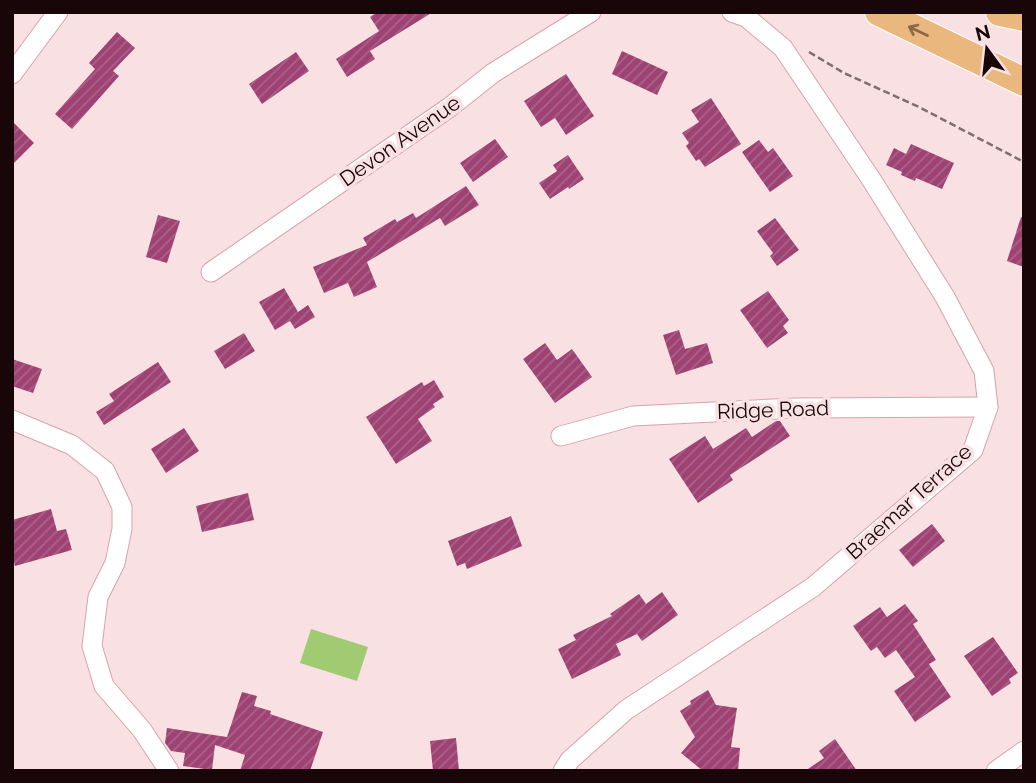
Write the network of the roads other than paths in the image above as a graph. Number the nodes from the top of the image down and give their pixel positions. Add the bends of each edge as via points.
1 (58, 12) edge
2 (592, 12) edge
3 (732, 12) edge
4 (879, 12) edge
5 (1000, 12) edge
6 (1024, 17) edge
7 (12, 74) edge
8 (1024, 82) edge
9 (211, 272) dead end
10 (988, 407) junction
11 (12, 420) edge
12 (561, 436) dead end
13 (1024, 751) edge
14 (170, 771) edge
15 (563, 771) edge
16 (996, 771) edge

1 - 7 street
2 - 9 street, Devon Avenue via 493,73
3 - 10 street, Braemar Terrace via 746,17 783,48 871,179 945,297 984,370
8 -> 4 highway
5 - 6 highway
10 - 12 street, Ridge Road via 795,408 633,416
10 - 15 street, Braemar Terrace via 973,450 963,459 813,587 626,710
11 - 14 street via 72,445 105,471 122,508 115,563 99,597 92,646 104,686
13 - 16 street

